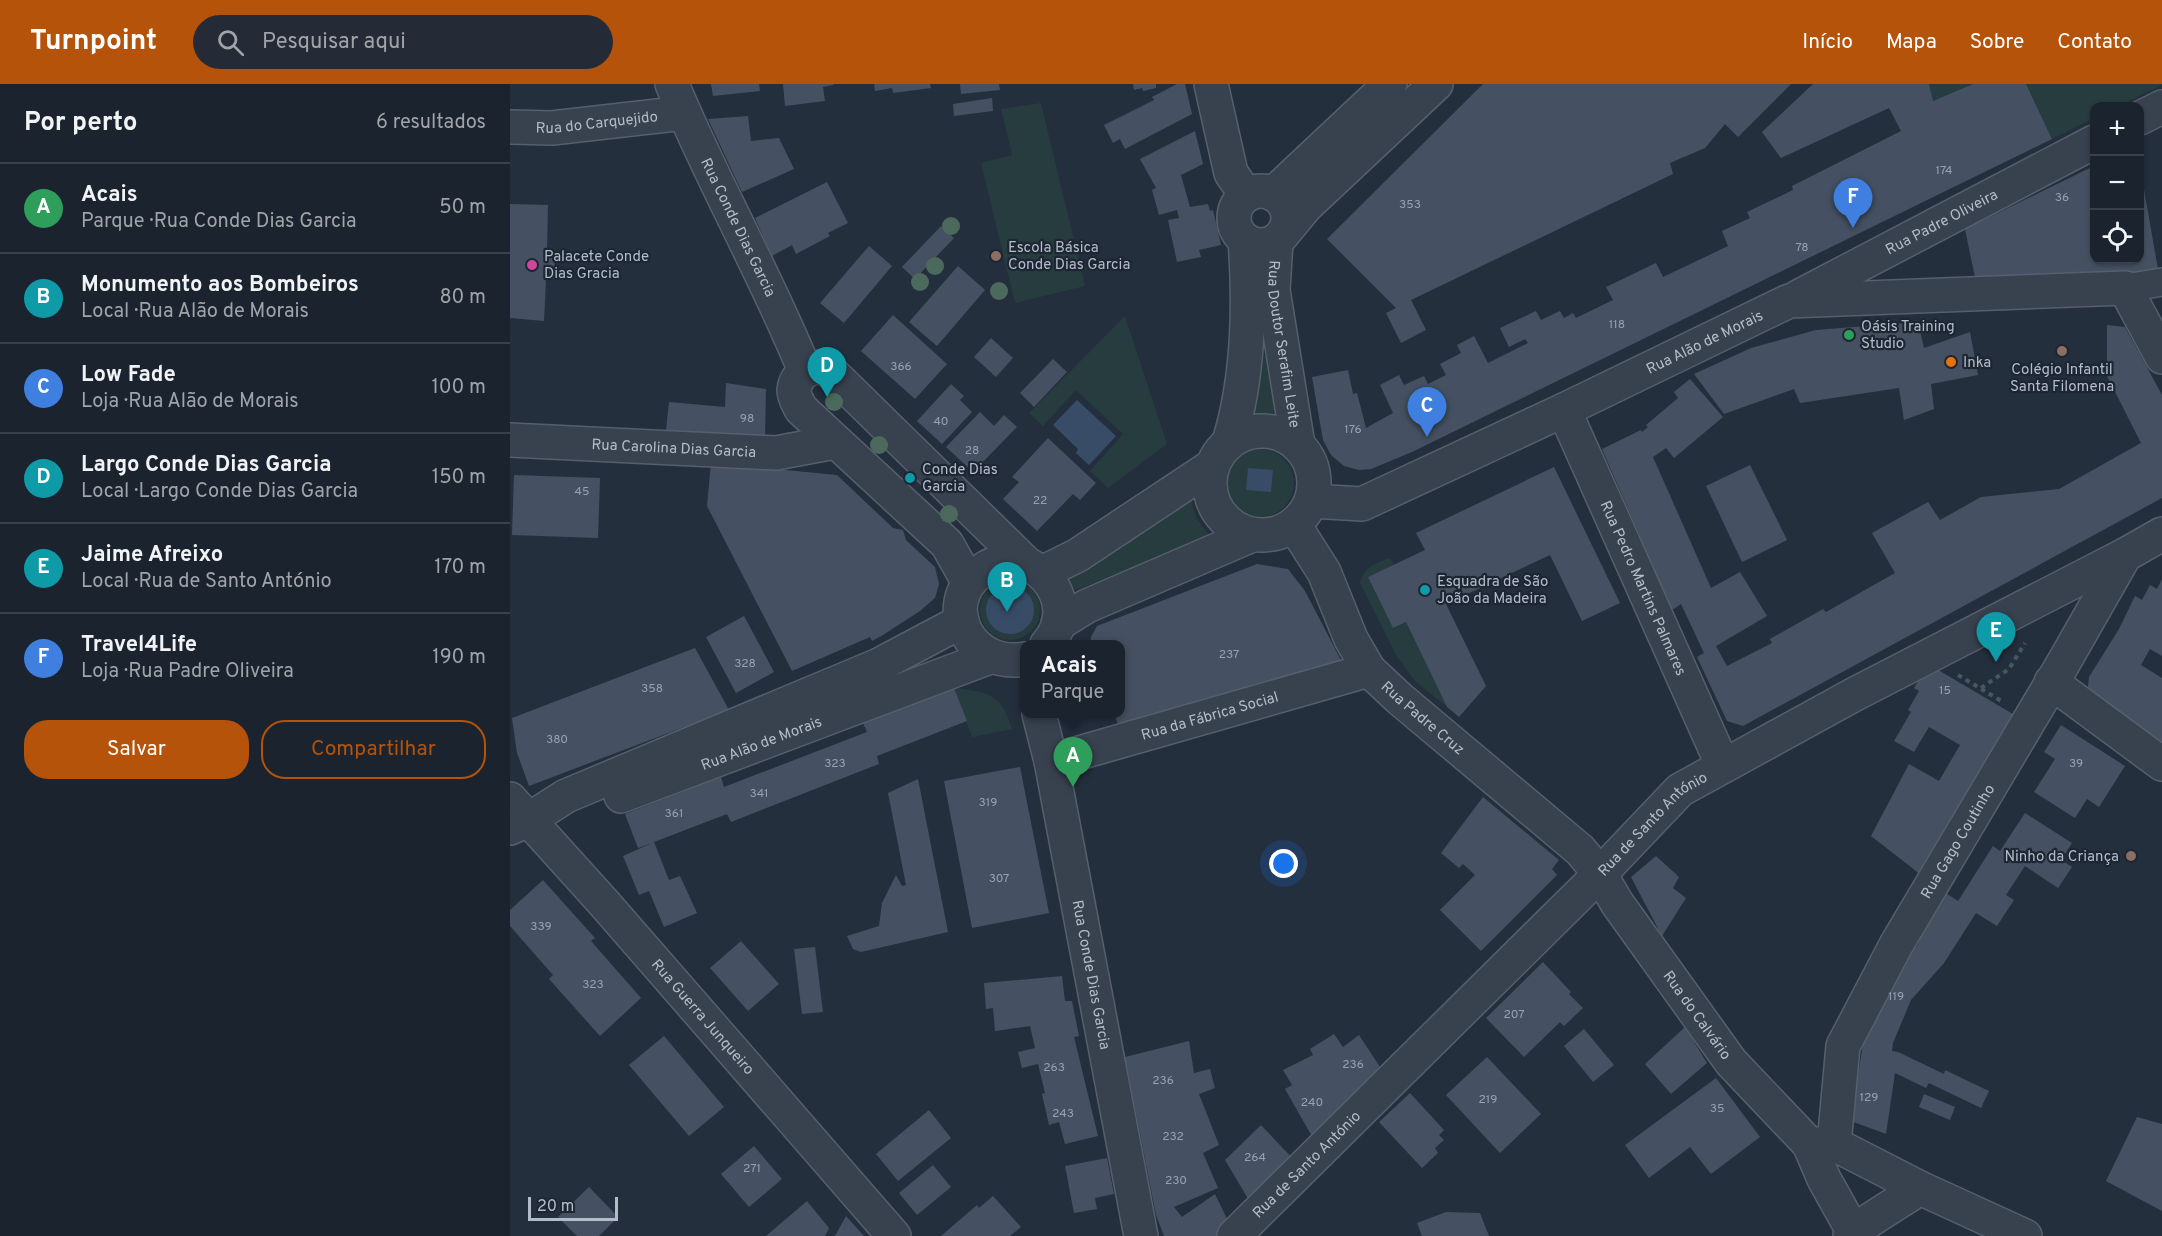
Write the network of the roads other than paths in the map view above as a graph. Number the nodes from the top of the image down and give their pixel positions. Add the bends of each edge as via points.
1 (1211, 84) edge
2 (1390, 84) edge
3 (1436, 84) edge
4 (678, 99) edge
5 (2162, 107) edge
6 (2144, 116) edge
7 (510, 127) edge
8 (2090, 144) edge
9 (1260, 195) junction
10 (1268, 239) junction
11 (2162, 282) edge
12 (2125, 288) junction
13 (1789, 302) junction
14 (2162, 357) edge
15 (805, 371) junction
16 (1564, 410) junction
17 (510, 440) edge
18 (835, 442) junction
19 (1298, 445) junction
20 (1221, 454) junction
21 (925, 462) junction
22 (896, 498) junction
23 (1303, 513) junction
24 (2162, 534) edge
25 (1252, 535) junction
26 (2125, 555) junction
27 (1034, 568) junction
28 (969, 583) junction
29 (962, 621) junction
30 (1052, 634) edge
31 (990, 657) junction
32 (1020, 660) edge
33 (1369, 670) junction
34 (2051, 682) junction
35 (1040, 718) edge
36 (1051, 760) junction
37 (2162, 764) edge
38 (1723, 766) junction
39 (517, 815) edge
40 (1600, 874) junction
41 (1821, 1144) junction
42 (1920, 1188) junction
43 (1852, 1234) edge
44 (894, 1236) edge
45 (1141, 1236) edge
46 (1234, 1236) edge
47 (2025, 1236) edge

1 - 9 street, Rua Doutor Serafim Leite via 1231,173
2 - 9 street
3 - 10 street
4 - 7 street, Rua do Carquejido via 552,128
4 - 15 street, Rua Conde Dias Garcia
5 - 6 street
8 - 13 street, Rua Padre Oliveira
9 - 10 street, Rua Doutor Serafim Leite via 1282,202 1288,212 1287,225
9 - 10 street, Rua Doutor Serafim Leite via 1236,208 1234,217 1239,234
10 - 19 street, Rua Doutor Serafim Leite
10 - 20 street, Rua Doutor Serafim Leite via 1247,268 1241,390
11 - 12 street
12 - 13 street, Rua Alão de Morais
12 - 14 street
13 - 16 street, Rua Alão de Morais
15 - 18 street via 799,376 795,396 801,409
15 - 21 street, Rua Alão de Morais via 815,367 830,370
16 - 23 street, Rua Alão de Morais via 1359,505
16 - 38 street, Rua Pedro Martins Palmares
17 - 18 street, Rua Carolina Dias Garcia via 776,453
18 - 22 street
19 - 20 street via 1286,436 1257,430 1242,434
19 - 23 street via 1313,471 1314,486
20 - 25 street via 1209,480 1210,495 1225,521
20 - 27 street via 1078,555
21 - 22 street via 932,488 924,499 914,505
21 - 27 street, Rua Alão de Morais
22 - 28 street via 947,544
23 - 25 street, Rua Alão de Morais via 1281,532
23 - 33 street, Rua Padre Cruz via 1351,639
24 - 26 street, Rua de Santo António
25 - 30 street, Rua Alão de Morais via 1087,606
26 - 34 street, Rua Gago Coutinho
26 - 38 street, Rua de Santo António
27 - 28 street via 1016,561 993,565
27 - 30 street, Rua Alão de Morais via 1057,596 1059,610
28 - 29 street via 962,601
29 - 31 street via 967,636
29 - 39 street, Rua Alão de Morais via 879,665
31 - 32 street, Rua Alão de Morais
31 - 39 street, Rua Alão de Morais via 571,814
33 - 36 street, Rua da Fábrica Social
33 - 40 street, Rua Padre Cruz via 1580,850
34 - 37 street
34 - 41 street, Rua Gago Coutinho via 1896,945 1842,1046
35 - 36 street, Rua Conde Dias Garcia
36 - 45 street, Rua Conde Dias Garcia
38 - 40 street, Rua de Santo António via 1680,790
39 - 44 street, Rua Guerra Junqueiro
40 - 41 street, Rua do Calvário via 1731,1062
40 - 46 street, Rua de Santo António
41 - 42 street, Rua do Calvário
41 - 43 street, Rua do Calvário via 1824,1179
42 - 43 street, Rua do Calvário
42 - 47 street, Rua do Calvário

